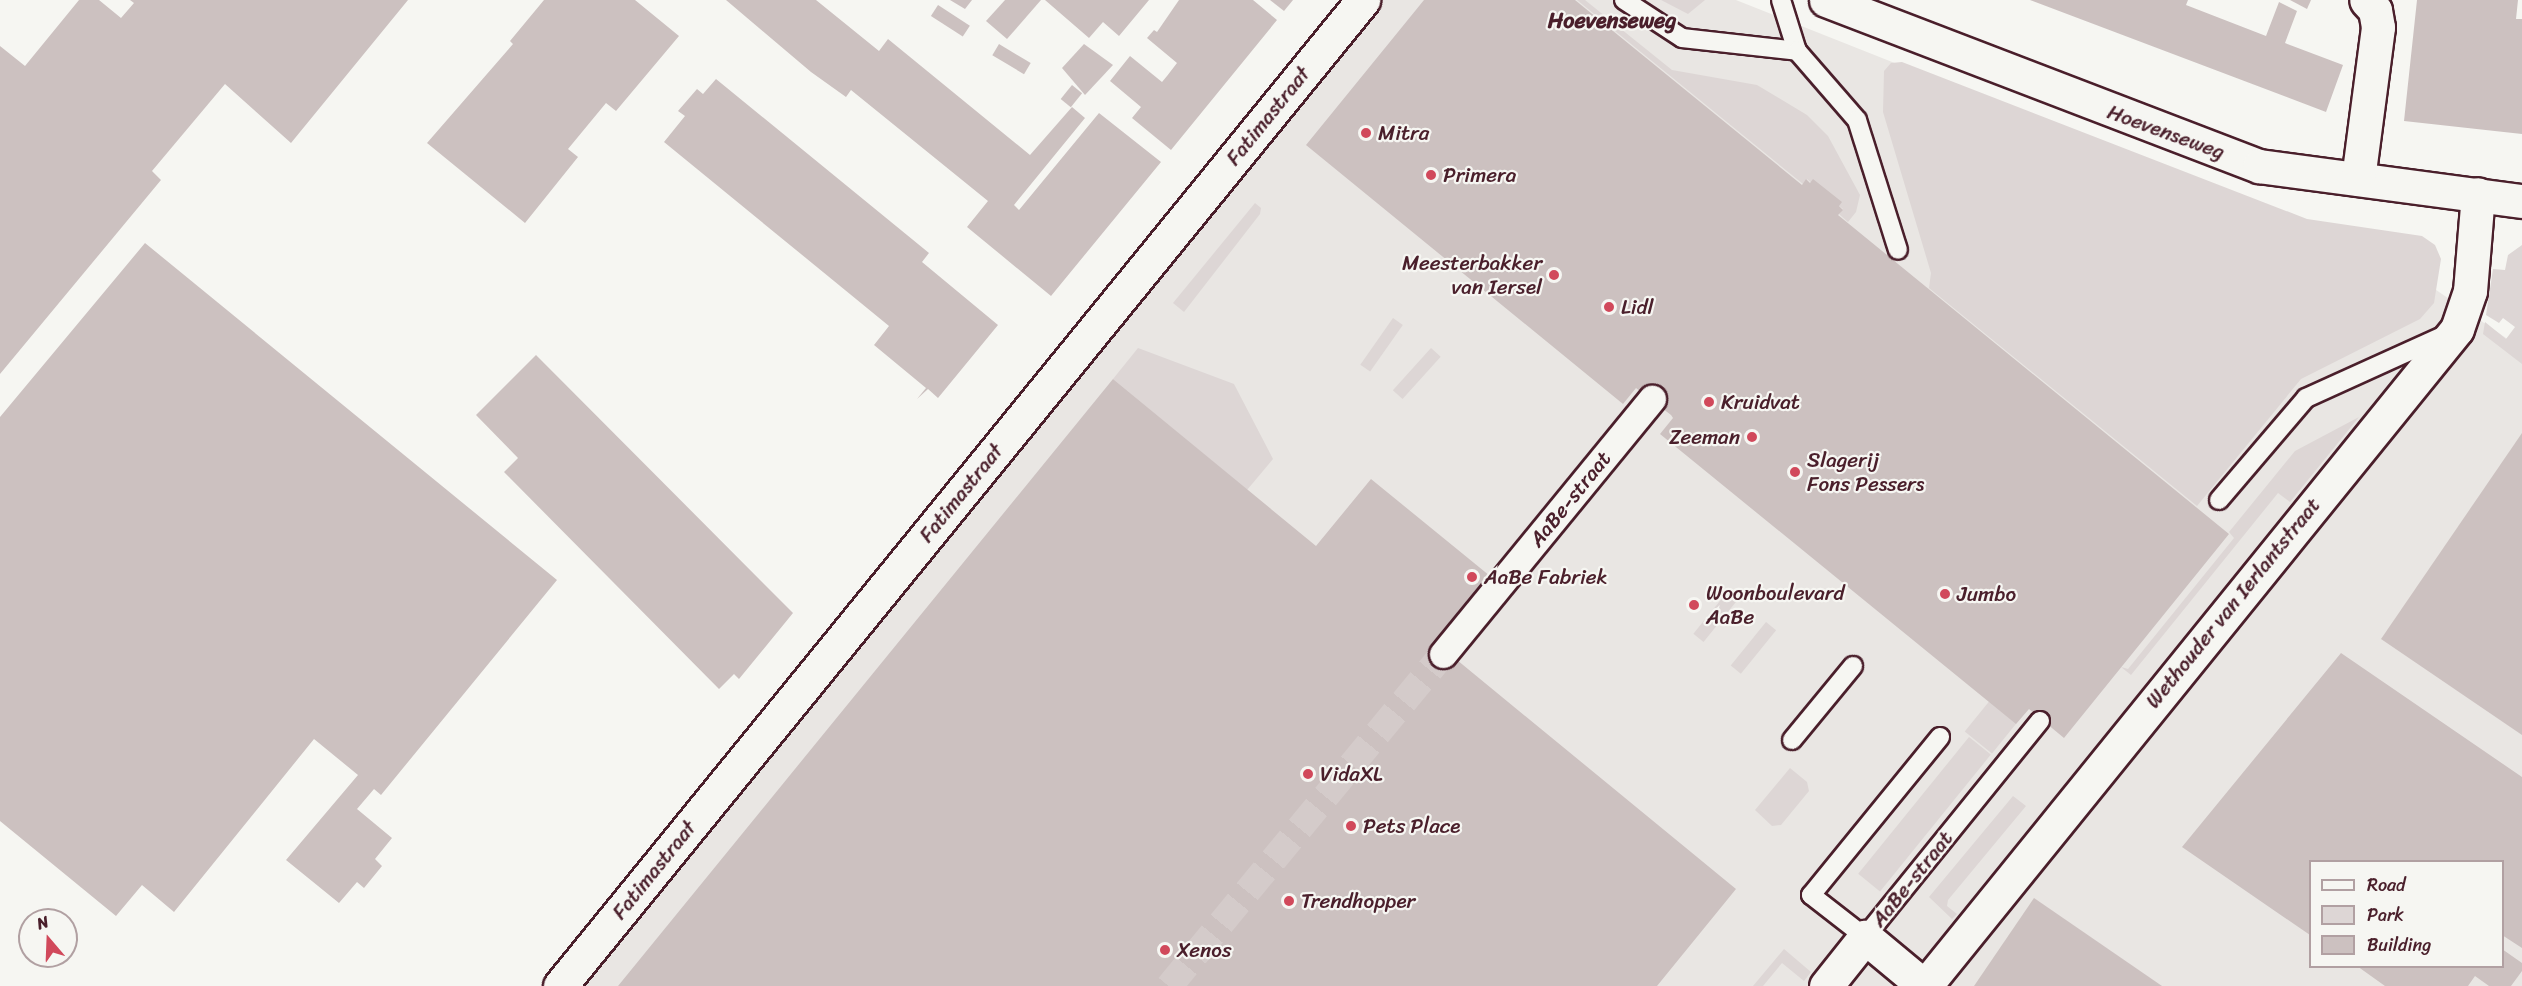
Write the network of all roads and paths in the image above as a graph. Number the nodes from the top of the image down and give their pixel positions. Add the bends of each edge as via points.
1 (1363, 0) edge
2 (1624, 0) edge
3 (1781, 0) edge
4 (1826, 0) edge
5 (2366, 0) edge
6 (1797, 51) junction
7 (2358, 179) junction
8 (2478, 194) junction
9 (2522, 201) edge
10 (1898, 250) dead end
11 (2457, 329) junction
12 (1652, 399) dead end
13 (2219, 500) dead end
14 (1443, 654) tunnel mouth
15 (1853, 666) dead end
16 (2040, 721) dead end
17 (1940, 737) dead end
18 (1792, 740) dead end
19 (1865, 938) junction
20 (560, 986) edge
21 (1826, 986) edge
22 (1924, 986) edge

1 - 20 street, Fatimastraat
2 - 6 lane via 1682,38
3 - 6 lane
4 - 7 street, Hoevenseweg via 2259,166
5 - 7 street via 2375,10 2378,27
6 - 10 lane via 1857,120
7 - 8 street, Hoevenseweg
8 - 9 street, Hoevenseweg
8 - 11 street, Wethouder van Ierlantstraat via 2470,291
11 - 13 lane via 2306,398
11 - 22 street, Wethouder van Ierlantstraat
12 - 14 street, AaBe-straat
15 - 18 lane
16 - 19 lane, AaBe-straat
17 - 19 lane, AaBe-straat via 1812,895
19 - 21 street
19 - 22 street, Wethouder van Ierlantstraat

